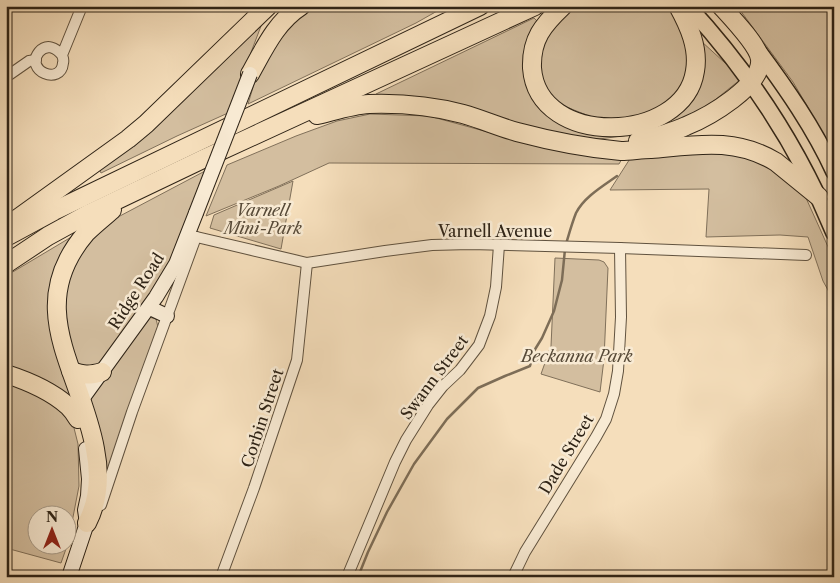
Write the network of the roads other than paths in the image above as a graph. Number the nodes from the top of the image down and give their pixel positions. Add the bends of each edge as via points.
1 (82, 6) edge
2 (268, 6) edge
3 (282, 6) edge
4 (301, 6) edge
5 (480, 6) edge
6 (535, 6) edge
7 (563, 6) edge
8 (678, 6) edge
9 (688, 6) edge
10 (722, 6) edge
11 (757, 49) junction
12 (62, 55) junction
13 (36, 60) junction
14 (250, 74) junction
15 (6, 77) edge
16 (751, 83) junction
17 (280, 124) junction
18 (588, 146) junction
19 (834, 172) edge
20 (131, 193) junction
21 (818, 198) junction
22 (6, 227) edge
23 (834, 234) edge
24 (192, 236) junction
25 (6, 238) edge
26 (499, 245) junction
27 (620, 248) junction
28 (806, 255) dead end
29 (307, 263) junction
30 (6, 264) edge
31 (150, 308) junction
32 (166, 316) junction
33 (71, 371) junction
34 (102, 372) junction
35 (6, 374) edge
36 (82, 399) junction
37 (78, 419) junction
38 (87, 523) junction
39 (69, 577) edge
40 (221, 577) edge
41 (347, 577) edge
42 (513, 577) edge

1 - 12 street
2 - 22 highway via 140,129
3 - 14 highway via 265,32
4 - 14 highway via 274,32
5 - 25 highway via 63,207
6 - 17 highway
7 - 8 highway via 542,27 537,38 532,64 535,84 543,99 561,116 580,123 609,127 651,120 668,112 686,95 695,73 695,52
9 - 16 main road
10 - 11 highway
11 - 16 highway via 760,67
11 - 19 main road via 785,87
12 - 13 street via 58,49 44,48
12 - 13 street via 64,63 60,71 52,75 41,72
13 - 15 street via 28,61
14 - 24 street, Ridge Road, bridge via 196,213
16 - 18 highway via 712,113 674,131 629,143
16 - 21 main road via 805,170
17 - 18 highway via 366,104 413,105
17 - 20 highway
18 - 21 highway via 623,151 704,144 741,147 776,162
20 - 30 highway via 48,236
20 - 33 highway via 86,233 61,278 57,320
21 - 23 main road
24 - 29 street, Varnell Avenue
24 - 31 street, Ridge Road
24 - 32 street, Ridge Road
26 - 27 street, Varnell Avenue
26 - 29 street, Varnell Avenue via 432,246
26 - 41 street, Swann Street via 496,287 490,316 479,344 428,405 406,440
27 - 28 street, Varnell Avenue
27 - 42 street, Dade Street via 618,371 606,419
29 - 40 street, Corbin Street via 297,360
31 - 32 street
31 - 34 street, Ridge Road
32 - 38 street, Ridge Road via 106,493 97,515
33 - 34 highway via 86,376
33 - 36 highway
34 - 36 street, Ridge Road
35 - 37 highway via 55,397
36 - 37 street, Ridge Road
36 - 38 highway via 93,437 98,474 92,513
37 - 38 street, Ridge Road via 89,466
38 - 39 street, Ridge Road

